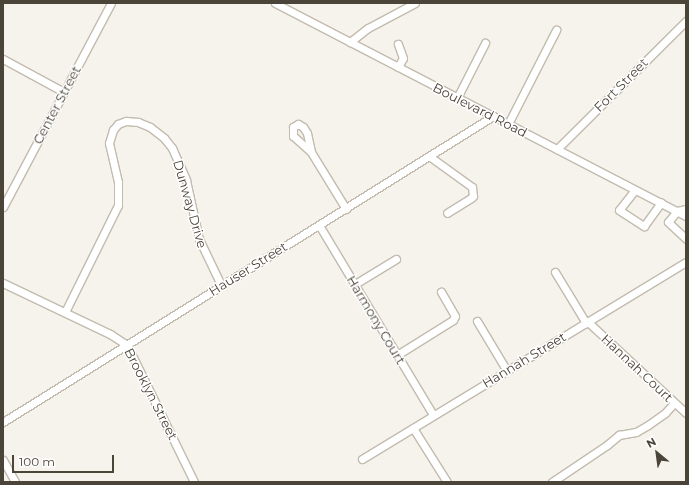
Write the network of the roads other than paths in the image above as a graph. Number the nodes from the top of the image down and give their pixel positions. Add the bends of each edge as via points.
1 (110, 3) edge
2 (275, 3) edge
3 (415, 3) edge
4 (686, 21) edge
5 (556, 30) dead end
6 (350, 42) junction
7 (485, 43) dead end
8 (398, 44) dead end
9 (3, 59) edge
10 (398, 67) junction
11 (64, 92) junction
12 (457, 98) junction
13 (492, 116) junction
14 (508, 124) junction
15 (557, 149) junction
16 (311, 152) dead end
17 (429, 156) junction
18 (634, 191) junction
19 (661, 203) junction
20 (3, 208) edge
21 (346, 209) junction
22 (686, 209) edge
23 (677, 211) junction
24 (447, 213) dead end
25 (686, 216) edge
26 (319, 225) junction
27 (686, 239) edge
28 (396, 259) dead end
29 (686, 262) edge
30 (556, 272) dead end
31 (3, 283) edge
32 (355, 284) junction
33 (222, 285) junction
34 (441, 292) dead end
35 (64, 312) junction
36 (477, 321) dead end
37 (587, 323) junction
38 (127, 344) junction
39 (397, 355) junction
40 (507, 371) junction
41 (674, 403) junction
42 (686, 413) edge
43 (433, 415) junction
44 (3, 422) edge
45 (413, 428) junction
46 (362, 459) dead end
47 (3, 460) edge
48 (15, 482) edge
49 (194, 482) edge
50 (447, 482) edge
51 (552, 482) edge

1 - 11 street, Center Street
2 - 6 street, Boulevard Road
3 - 6 street via 368,28
4 - 15 street, Fort Street
5 - 14 street
6 - 10 street, Boulevard Road
7 - 12 street
8 - 10 street via 403,58
9 - 11 street
10 - 12 street, Boulevard Road
11 - 20 street, Center Street
12 - 13 street, Boulevard Road
13 - 14 street, Boulevard Road
13 - 17 street, Hauser Street
14 - 15 street, Boulevard Road
15 - 18 street, Boulevard Road
16 - 21 street
17 - 21 street, Hauser Street
17 - 24 street via 472,187 473,196
18 - 19 street, Boulevard Road
18 - 19 street via 619,210 644,226
19 - 23 street, Boulevard Road
21 - 26 street, Hauser Street
22 - 23 street
23 - 25 street, Boulevard Road
23 - 27 street via 668,222
26 - 32 street, Harmony Court
26 - 33 street, Hauser Street
28 - 32 street
29 - 37 street, Hannah Street
30 - 37 street, Hannah Court
31 - 35 street, Brooklyn Street
32 - 39 street, Harmony Court
33 - 35 street, Dunway Drive via 199,239 178,156 155,130 138,122 126,121 118,124 113,130 109,143 118,182 118,206
33 - 38 street, Hauser Street
34 - 39 street via 455,316 453,320
35 - 38 street, Brooklyn Street
36 - 40 street
37 - 40 street, Hannah Street
37 - 41 street, Hannah Court
38 - 44 street, Hauser Street
38 - 49 street, Brooklyn Street
39 - 43 street, Harmony Court
40 - 43 street, Hannah Street
41 - 42 street, Hannah Court
41 - 51 street via 648,425 636,432 619,434
43 - 45 street, Hannah Street
45 - 46 street, Hannah Street
45 - 50 street
47 - 48 street

